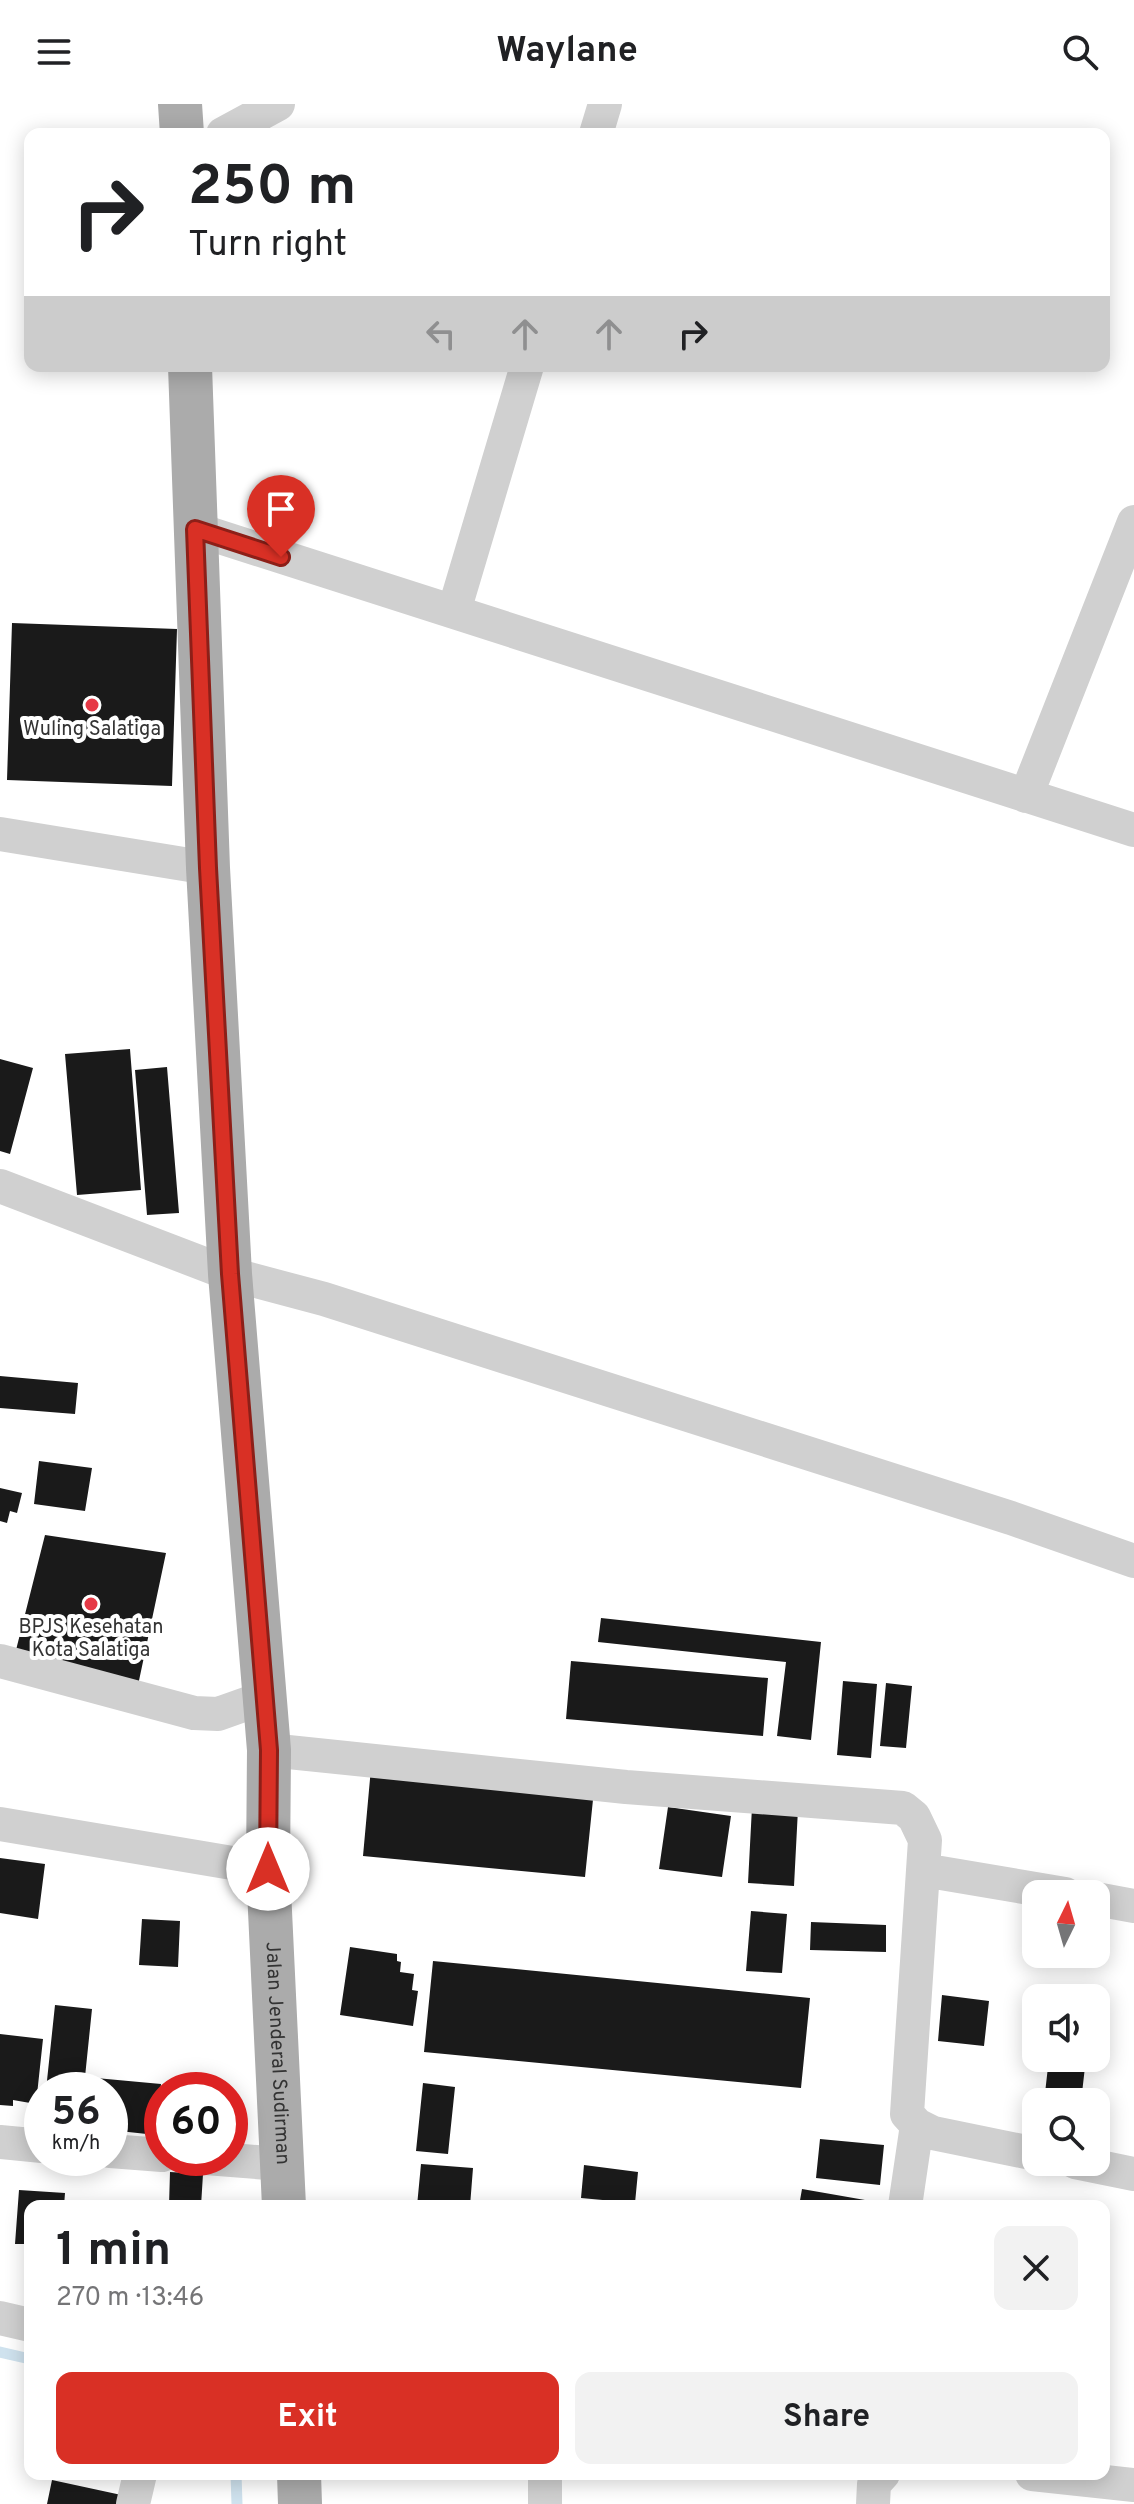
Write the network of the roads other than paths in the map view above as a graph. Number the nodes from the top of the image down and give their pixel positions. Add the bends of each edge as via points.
1 (180, 104) edge
2 (278, 104) edge
3 (605, 104) edge
4 (182, 128) edge
5 (234, 128) edge
6 (598, 128) edge
7 (190, 372) edge
8 (525, 372) edge
9 (1134, 522) edge
10 (195, 529) junction
11 (454, 611) junction
12 (1026, 796) junction
13 (1134, 830) edge
14 (0, 834) edge
15 (208, 868) junction
16 (0, 1186) edge
17 (230, 1274) junction
18 (1134, 1561) edge
19 (0, 1661) edge
20 (263, 1698) junction
21 (269, 1750) junction
22 (0, 1824) edge
23 (268, 1869) junction
24 (923, 1870) junction
25 (1022, 1887) edge
26 (1110, 1902) edge
27 (1134, 1906) edge
28 (917, 2125) junction
29 (0, 2142) edge
30 (24, 2144) edge
31 (1022, 2151) edge
32 (1110, 2169) edge
33 (248, 2173) edge
34 (1134, 2174) edge
35 (283, 2185) edge
36 (906, 2200) edge
37 (0, 2318) edge
38 (24, 2324) edge
39 (139, 2480) edge
40 (299, 2480) edge
41 (545, 2480) edge
42 (878, 2480) edge
43 (1088, 2480) edge
44 (1134, 2485) edge
45 (133, 2504) edge
46 (300, 2504) edge
47 (545, 2504) edge
48 (873, 2504) edge

1 - 4 main road
2 - 5 street
3 - 6 street
7 - 10 main road, Jalan Jenderal Sudirman
8 - 11 street
9 - 12 street
10 - 11 street
10 - 15 main road, Jalan Jenderal Sudirman
11 - 12 street
12 - 13 street
14 - 15 street
15 - 17 main road, Jalan Jenderal Sudirman
16 - 17 street
17 - 18 street via 324,1299
17 - 20 main road, Jalan Jenderal Sudirman
19 - 20 street via 194,1713 218,1714
20 - 21 main road, Jalan Jenderal Sudirman
21 - 23 main road, Jalan Jenderal Sudirman
21 - 24 street via 626,1787 903,1808 925,1840
22 - 23 street
23 - 35 main road, Jalan Jenderal Sudirman
24 - 25 street
24 - 28 street via 907,2114
26 - 27 street
28 - 31 street
28 - 36 street
29 - 30 street
32 - 34 street
33 - 35 street
37 - 38 street
39 - 45 street
40 - 46 main road
41 - 47 street
42 - 48 street
43 - 44 street

